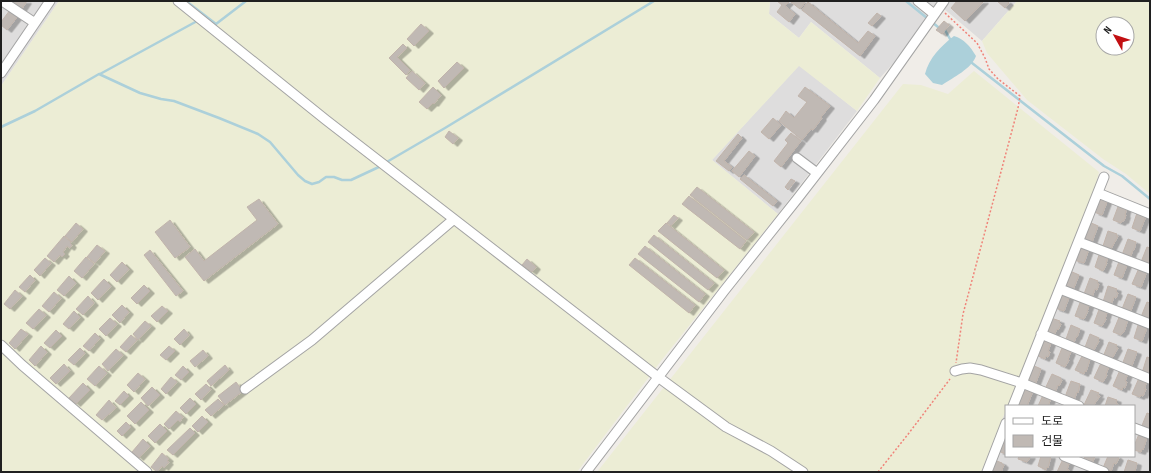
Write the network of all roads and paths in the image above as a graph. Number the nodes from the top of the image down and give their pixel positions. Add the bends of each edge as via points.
1 (2, 1) edge
2 (50, 1) edge
3 (178, 1) edge
4 (918, 1) edge
5 (939, 8) edge
6 (35, 23) junction
7 (2, 68) edge
8 (797, 158) dead end
9 (817, 174) junction
10 (1104, 177) dead end
11 (1098, 193) junction
12 (1150, 214) edge
13 (454, 219) junction
14 (1079, 242) junction
15 (1150, 269) edge
16 (1060, 289) junction
17 (1150, 324) edge
18 (1041, 334) junction
19 (1, 345) edge
20 (955, 371) junction
21 (658, 377) junction
22 (1150, 379) edge
23 (1022, 383) junction
24 (245, 390) dead end
25 (1013, 405) edge
26 (1077, 405) edge
27 (1135, 428) edge
28 (1005, 429) edge
29 (1150, 434) edge
30 (1066, 457) edge
31 (146, 472) edge
32 (586, 472) edge
33 (803, 472) edge
34 (878, 472) edge
35 (987, 472) edge
36 (1104, 472) edge

1 - 6 street
2 - 6 street
3 - 13 street
4 - 5 street
5 - 9 street via 874,100
5 - 20 path via 978,43 989,69 1020,96 963,314
6 - 7 street
8 - 9 street
9 - 21 street
10 - 11 street
11 - 12 street
11 - 14 street
13 - 21 street
13 - 24 street via 312,340
14 - 15 street
14 - 16 street
16 - 17 street
16 - 18 street
18 - 22 street
18 - 23 street
19 - 31 street
20 - 23 street via 970,368
20 - 34 path
21 - 32 street
21 - 33 street via 726,427
23 - 25 street
23 - 26 street
27 - 29 street
28 - 35 street
30 - 36 street

